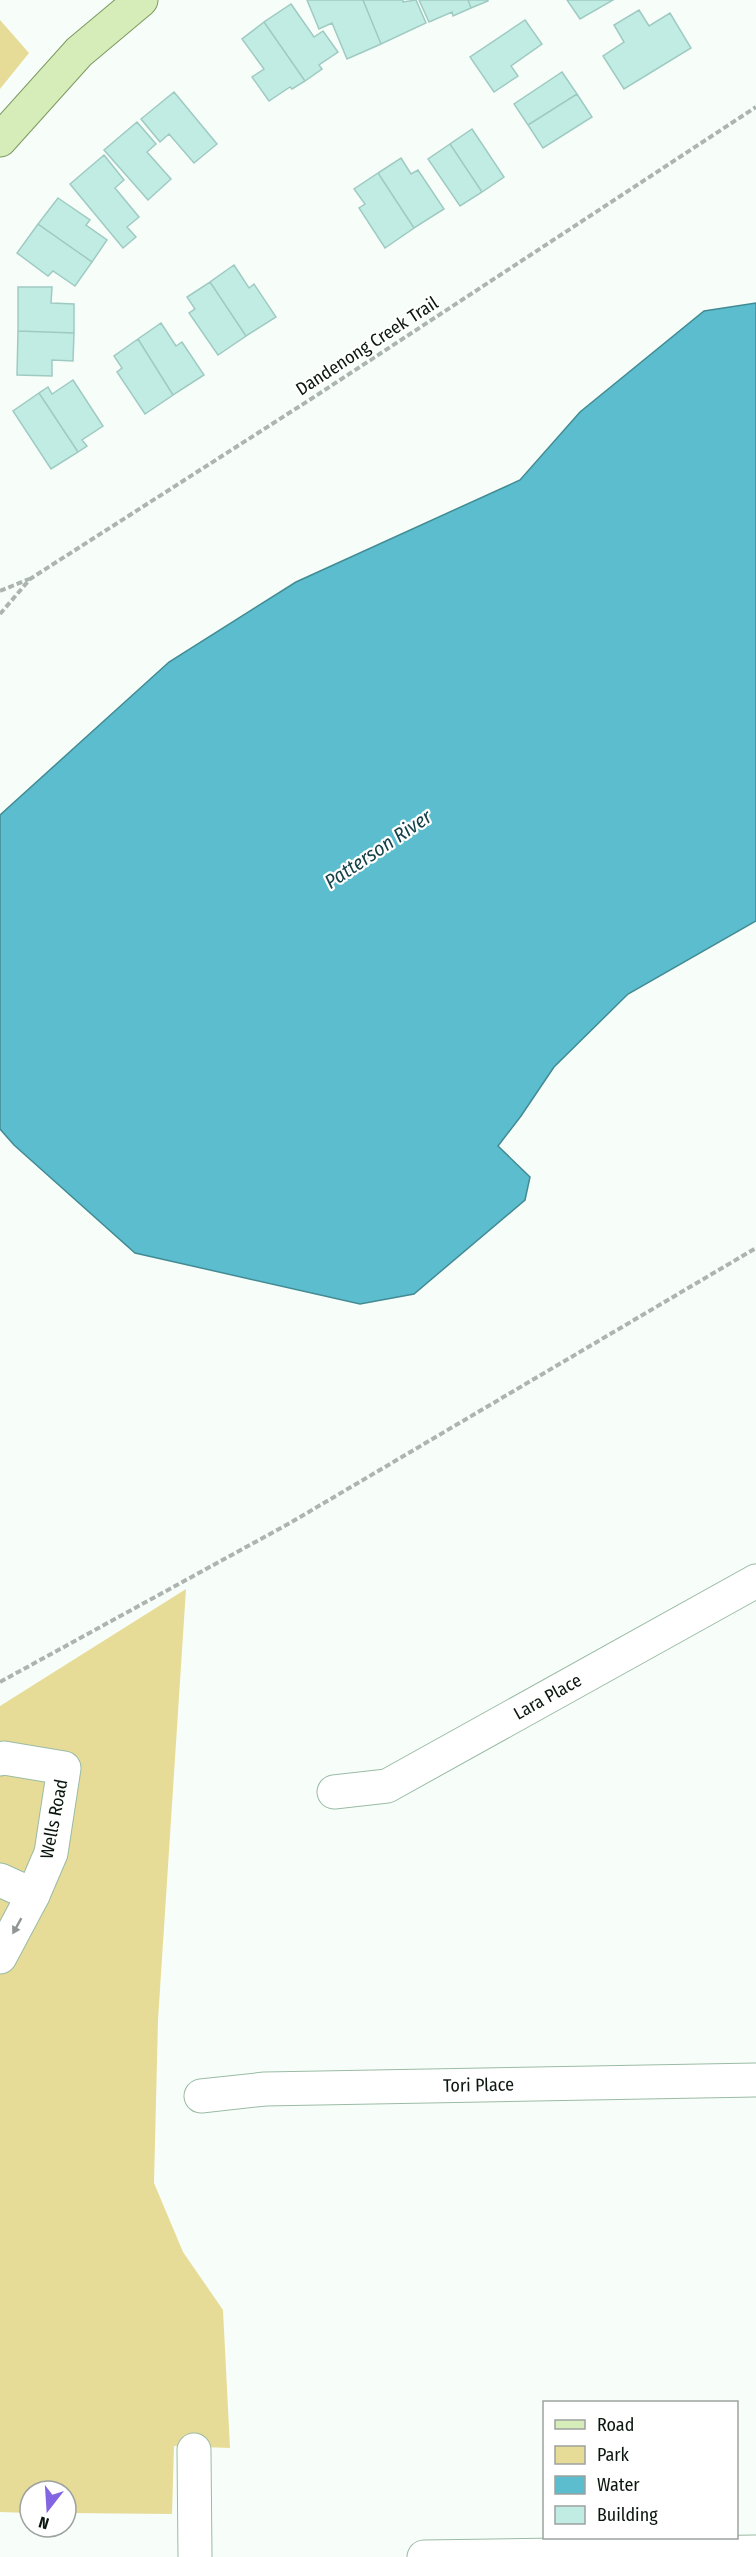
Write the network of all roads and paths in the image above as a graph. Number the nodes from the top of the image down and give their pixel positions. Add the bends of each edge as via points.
1 (141, 0) edge
2 (756, 107) edge
3 (0, 140) edge
4 (30, 579) junction
5 (0, 591) edge
6 (0, 614) edge
7 (756, 1248) edge
8 (756, 1581) edge
9 (0, 1682) edge
10 (0, 1759) edge
11 (334, 1792) dead end
12 (0, 1880) edge
13 (33, 1896) junction
14 (0, 1957) edge
15 (756, 2080) edge
16 (201, 2096) dead end
17 (194, 2450) dead end
18 (756, 2552) edge
19 (195, 2557) edge
20 (424, 2557) edge

1 - 3 main road via 79,52
2 - 4 path, Dandenong Creek Trail
4 - 5 path
4 - 6 path, Dandenong Creek Trail
7 - 9 path via 290,1523
8 - 11 street, Lara Place via 387,1786
10 - 13 street, Wells Road via 64,1768 51,1853
12 - 13 street
13 -> 14 street, Wells Road
15 - 16 street, Tori Place via 265,2089
17 - 19 street
18 - 20 street

